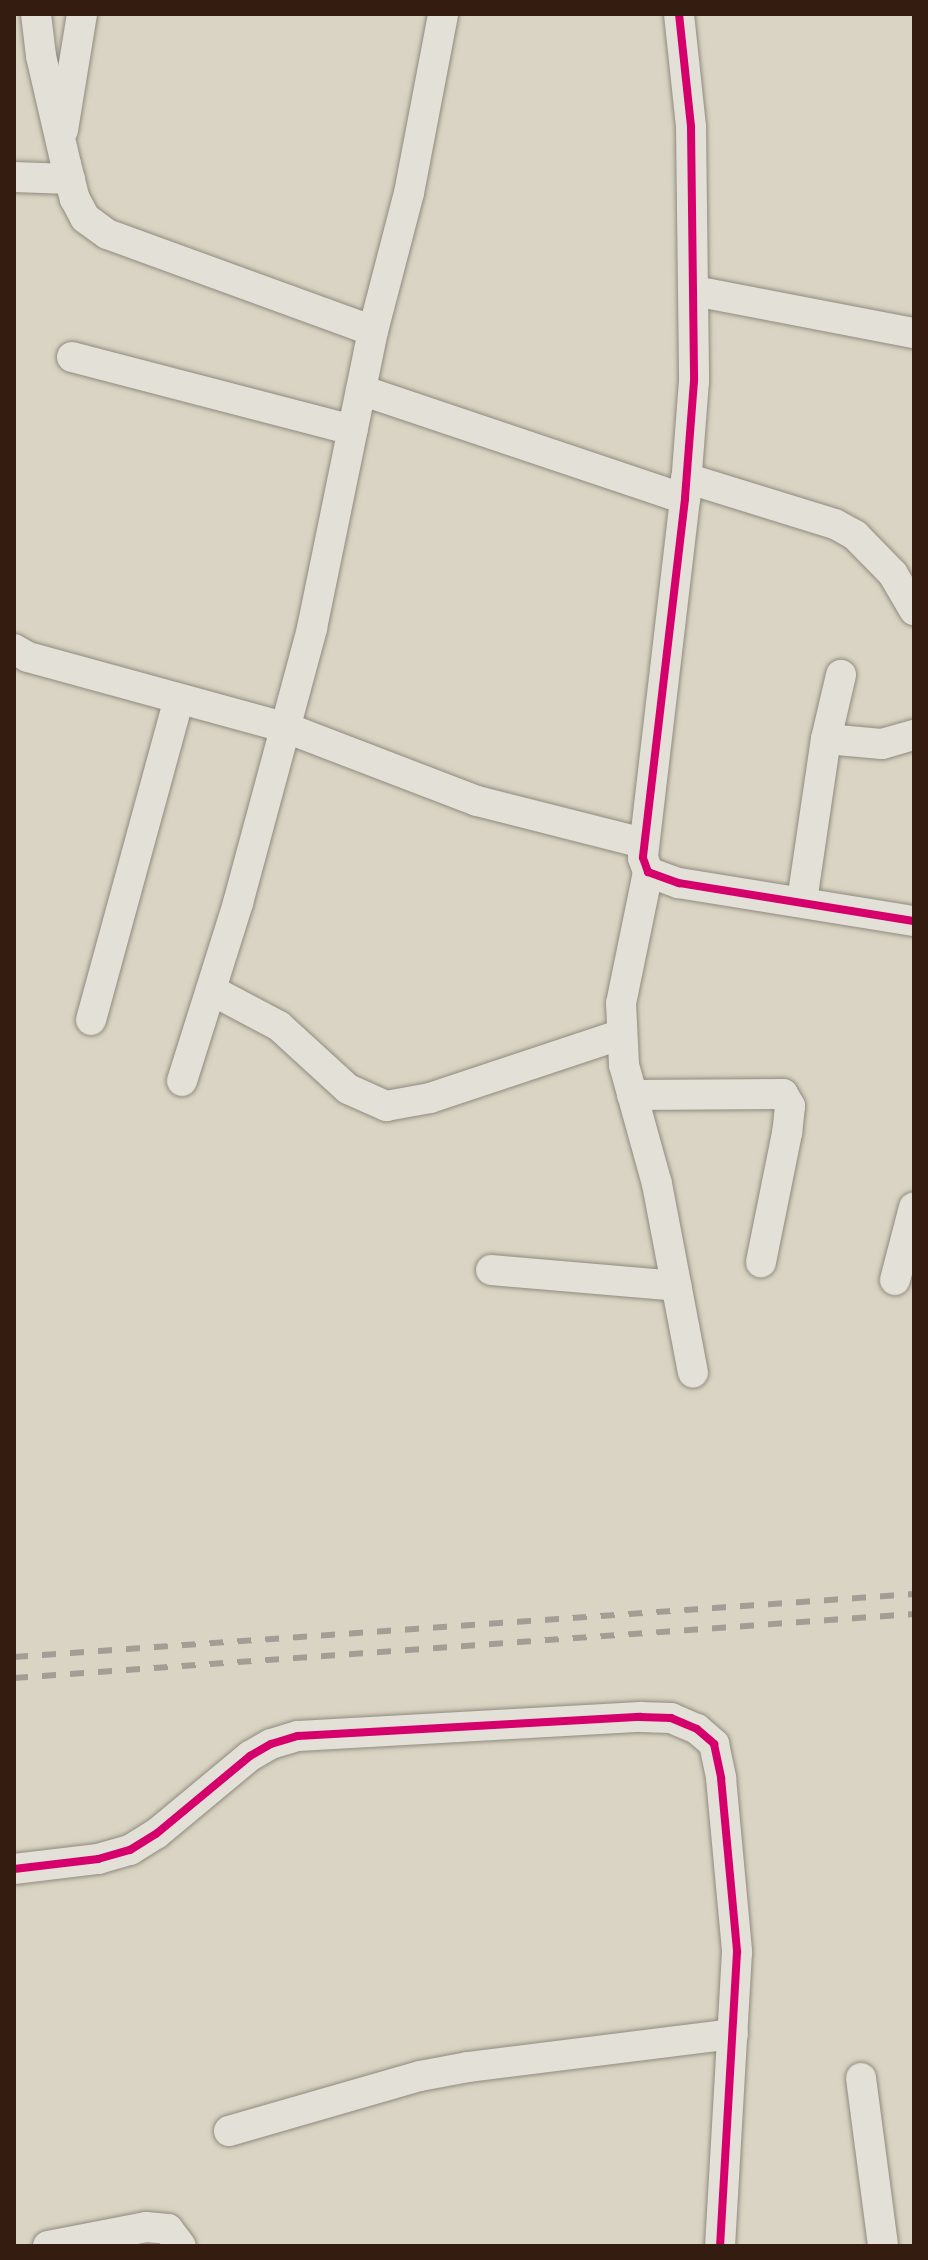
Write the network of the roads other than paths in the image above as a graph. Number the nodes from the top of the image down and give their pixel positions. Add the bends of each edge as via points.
1 (36, 14) edge
2 (82, 14) edge
3 (443, 14) edge
4 (679, 14) edge
5 (61, 142) junction
6 (14, 177) edge
7 (70, 179) junction
8 (695, 291) junction
9 (373, 331) junction
10 (914, 333) edge
11 (72, 357) dead end
12 (361, 390) junction
13 (353, 430) junction
14 (685, 488) junction
15 (914, 610) edge
16 (14, 649) edge
17 (841, 675) dead end
18 (179, 699) junction
19 (284, 727) junction
20 (914, 735) edge
21 (826, 739) junction
22 (645, 858) junction
23 (802, 901) junction
24 (914, 921) edge
25 (211, 990) junction
26 (91, 1020) dead end
27 (622, 1034) junction
28 (182, 1081) dead end
29 (632, 1095) junction
30 (914, 1207) edge
31 (761, 1262) dead end
32 (491, 1270) dead end
33 (895, 1280) dead end
34 (676, 1286) junction
35 (693, 1373) dead end
36 (14, 1869) edge
37 (733, 2034) junction
38 (861, 2078) dead end
39 (229, 2131) dead end
40 (48, 2246) edge
41 (181, 2246) edge
42 (720, 2246) edge
43 (883, 2246) edge

1 - 5 street
2 - 5 street
3 - 9 street via 409,193
4 - 8 street via 691,127
5 - 7 street
6 - 7 street
7 - 9 street via 85,218 107,234
8 - 10 street
8 - 14 street
9 - 12 street
11 - 13 street
12 - 13 street
12 - 14 street
13 - 19 street via 315,613
14 - 15 street via 835,524 855,535 893,574
14 - 22 street
16 - 18 street
17 - 21 street
18 - 19 street
18 - 26 street
19 - 22 street
19 - 25 street
20 - 21 street via 882,744
21 - 23 street
22 - 23 street via 679,883
22 - 27 street via 621,1003
23 - 24 street
25 - 27 street via 279,1026 348,1089 386,1106 430,1098
25 - 28 street
27 - 29 street
29 - 31 street via 783,1094 790,1106 787,1133
29 - 34 street via 657,1184
30 - 33 street
32 - 34 street
34 - 35 street
36 - 37 street via 130,1850 250,1756 298,1736 671,1718 697,1729 714,1744 721,1778 737,1952
37 - 39 street via 420,2076
37 - 42 street
38 - 43 street
40 - 41 street via 146,2227 168,2229

